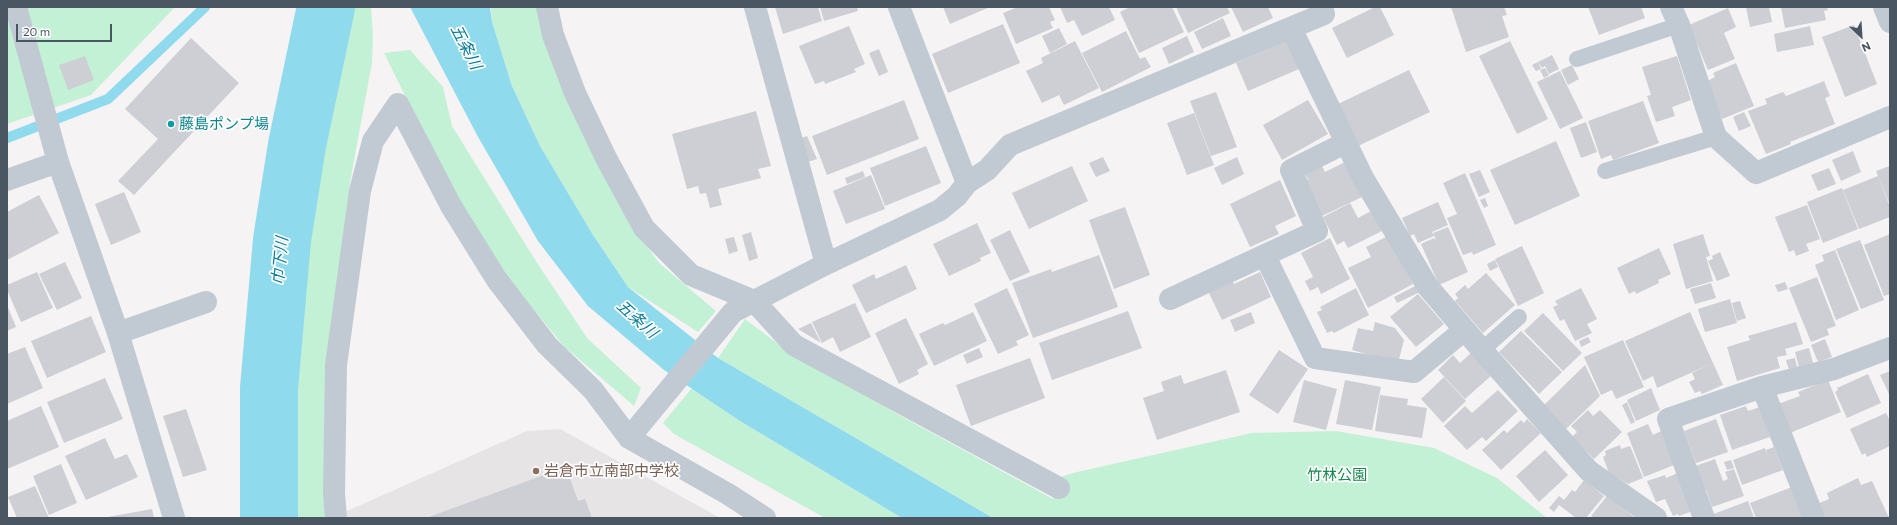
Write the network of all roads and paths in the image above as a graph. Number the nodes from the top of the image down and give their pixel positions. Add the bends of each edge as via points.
1 (16, 7) edge
2 (548, 7) edge
3 (755, 7) edge
4 (899, 7) edge
5 (1884, 7) edge
6 (1329, 9) edge
7 (1675, 16) edge
8 (1890, 22) edge
9 (1291, 28) junction
10 (1577, 59) dead end
11 (1890, 118) edge
12 (1716, 137) junction
13 (1345, 143) junction
14 (58, 162) junction
15 (1605, 171) dead end
16 (7, 180) edge
17 (967, 184) junction
18 (1265, 256) junction
19 (826, 264) junction
20 (1170, 299) dead end
21 (754, 301) junction
22 (206, 302) dead end
23 (1519, 317) dead end
24 (1464, 330) junction
25 (118, 333) junction
26 (1890, 348) edge
27 (1482, 350) junction
28 (1762, 386) junction
29 (629, 438) junction
30 (1059, 488) dead end
31 (174, 518) edge
32 (336, 518) edge
33 (765, 518) edge
34 (1656, 518) edge
35 (1704, 518) edge
36 (1814, 518) edge

1 - 14 street
2 - 21 street via 553,35 575,93 644,228 691,275
3 - 19 street
4 - 17 street
5 - 8 street
6 - 9 street
7 - 10 lane
7 - 12 street
9 - 13 street
9 - 17 street via 1010,145 987,170
11 - 12 street via 1756,173
12 - 15 lane
13 - 18 street via 1291,170 1317,231
13 - 24 street via 1428,287
14 - 16 street
14 - 25 street
17 - 19 street via 940,210
18 - 20 street
18 - 24 street via 1315,358 1414,372
19 - 21 street
21 - 29 street via 733,312
21 - 30 street via 794,345
22 - 25 street
23 - 27 lane
24 - 27 street
25 - 31 street
26 - 28 street via 1834,369
27 - 34 street via 1589,471
28 - 35 street via 1668,419
28 - 36 street
29 - 32 street via 593,390 547,345 497,280 451,206 398,104 373,141 360,191 336,365
29 - 33 street

